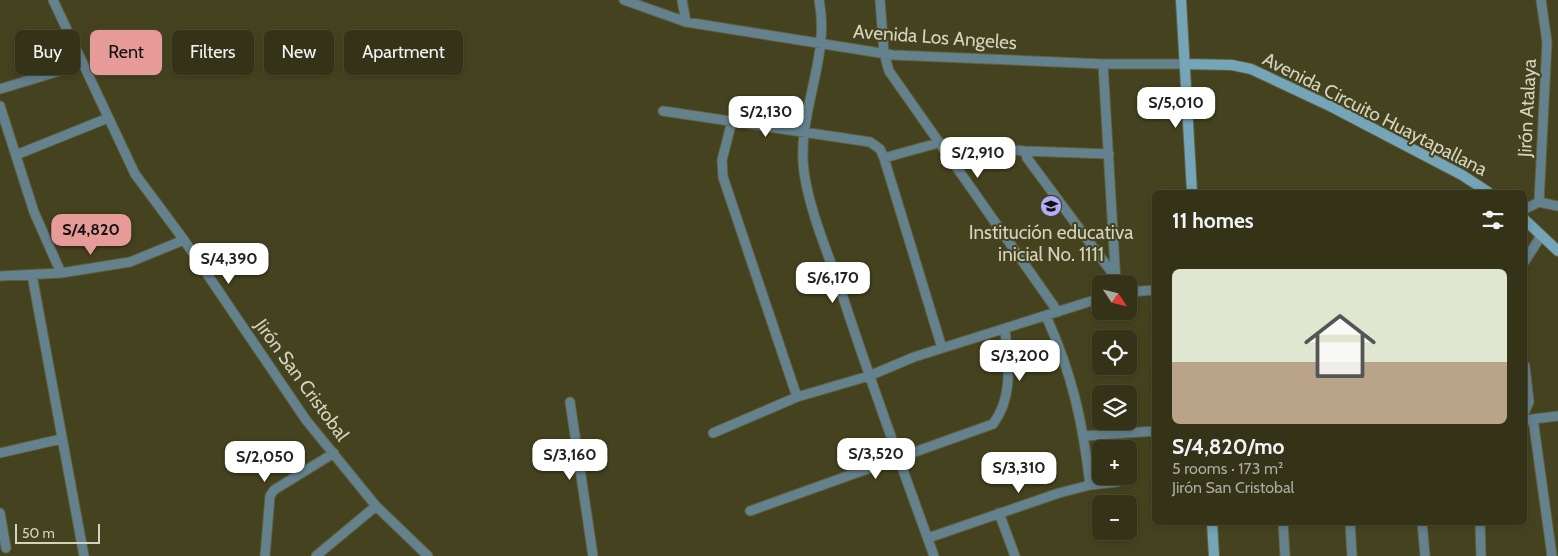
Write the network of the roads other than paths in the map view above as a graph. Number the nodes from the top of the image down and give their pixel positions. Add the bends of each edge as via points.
1 (53, 0) edge
2 (624, 0) edge
3 (682, 0) edge
4 (820, 0) edge
5 (880, 0) edge
6 (1181, 0) edge
7 (1540, 0) edge
8 (686, 22) junction
9 (821, 43) junction
10 (884, 53) junction
11 (83, 64) junction
12 (1103, 64) junction
13 (1185, 64) junction
14 (0, 89) edge
15 (0, 106) edge
16 (663, 111) dead end
17 (108, 118) junction
18 (732, 121) junction
19 (804, 132) junction
20 (938, 143) junction
21 (1025, 151) junction
22 (1109, 154) junction
23 (16, 155) junction
24 (884, 158) junction
25 (1192, 190) edge
26 (1485, 190) edge
27 (1539, 202) junction
28 (1558, 206) edge
29 (1527, 208) edge
30 (1527, 222) edge
31 (1541, 236) junction
32 (184, 240) junction
33 (1558, 251) edge
34 (1527, 258) edge
35 (61, 273) junction
36 (32, 275) junction
37 (1112, 275) edge
38 (1115, 275) edge
39 (0, 276) edge
40 (1152, 290) edge
41 (1138, 291) edge
42 (1092, 301) edge
43 (1058, 312) junction
44 (1046, 316) junction
45 (1005, 329) junction
46 (942, 348) junction
47 (869, 376) junction
48 (1527, 384) edge
49 (797, 397) junction
50 (570, 402) dead end
51 (1527, 406) edge
52 (1558, 416) edge
53 (1529, 420) edge
54 (1152, 431) edge
55 (713, 433) dead end
56 (1084, 436) junction
57 (61, 438) junction
58 (0, 453) edge
59 (334, 453) junction
60 (899, 459) junction
61 (1090, 485) joint
62 (376, 506) junction
63 (750, 511) dead end
64 (0, 513) edge
65 (999, 513) junction
66 (1212, 525) edge
67 (1283, 525) edge
68 (1350, 525) edge
69 (1422, 525) edge
70 (1480, 525) edge
71 (928, 538) junction
72 (6, 548) dead end
73 (84, 556) edge
74 (265, 556) edge
75 (316, 556) edge
76 (428, 556) edge
77 (593, 556) edge
78 (934, 556) edge
79 (1015, 556) edge
80 (1214, 556) edge
81 (1285, 556) edge
82 (1352, 556) edge
83 (1425, 556) edge
84 (1481, 556) edge
85 (1552, 556) edge

1 - 11 street, Jirón San Cristobal
2 - 8 street, Avenida Los Angeles
3 - 8 street
4 - 9 street
5 - 10 street
6 - 13 street
7 - 27 street, Jirón Atalaya via 1547,42
8 - 9 street, Avenida Los Angeles
9 - 10 street, Avenida Los Angeles
9 - 19 street
10 - 12 street, Avenida Los Angeles
10 - 20 street via 889,71
11 - 14 street
11 - 17 street, Jirón San Cristobal
12 - 13 street, Avenida Los Angeles
12 - 22 street
13 - 25 street
13 - 26 street, Avenida Circuito Huaytapallana via 1232,65 1251,69 1462,174
15 - 23 street
16 - 18 street
17 - 23 street
17 - 32 street, Jirón San Cristobal via 135,174
18 - 19 street
18 - 49 street via 722,160 723,177
19 - 24 street via 870,142 876,145
19 - 47 street via 804,172 811,202
20 - 21 street
20 - 24 street
20 - 43 street
21 - 22 street
21 - 37 street
22 - 38 street
23 - 35 street via 34,212
24 - 46 street
27 - 28 street
27 - 29 street
30 - 31 street
31 - 33 street
31 - 34 street
32 - 35 street via 130,262
32 - 59 street, Jirón San Cristobal via 306,420
35 - 36 street
36 - 39 street
36 - 57 street
40 - 41 street
42 - 43 street
43 - 44 street
44 - 45 street
44 - 56 street via 1072,382
45 - 46 street
45 - 60 street via 1008,391 993,424
46 - 47 street
47 - 49 street
47 - 60 street
48 - 51 street
49 - 55 street
50 - 77 street
52 - 53 street
53 - 85 street
54 - 56 street
56 - 61 street
57 - 58 street
57 - 73 street
59 - 62 street, Jirón San Cristobal
59 - 74 street via 274,490 270,496
60 - 63 street
60 - 71 street
61 - 65 street
62 - 75 street
62 - 76 street, Jirón San Cristobal
64 - 72 street
65 - 71 street
65 - 79 street
66 - 80 street
67 - 81 street
68 - 82 street
69 - 83 street
70 - 84 street
71 - 78 street

